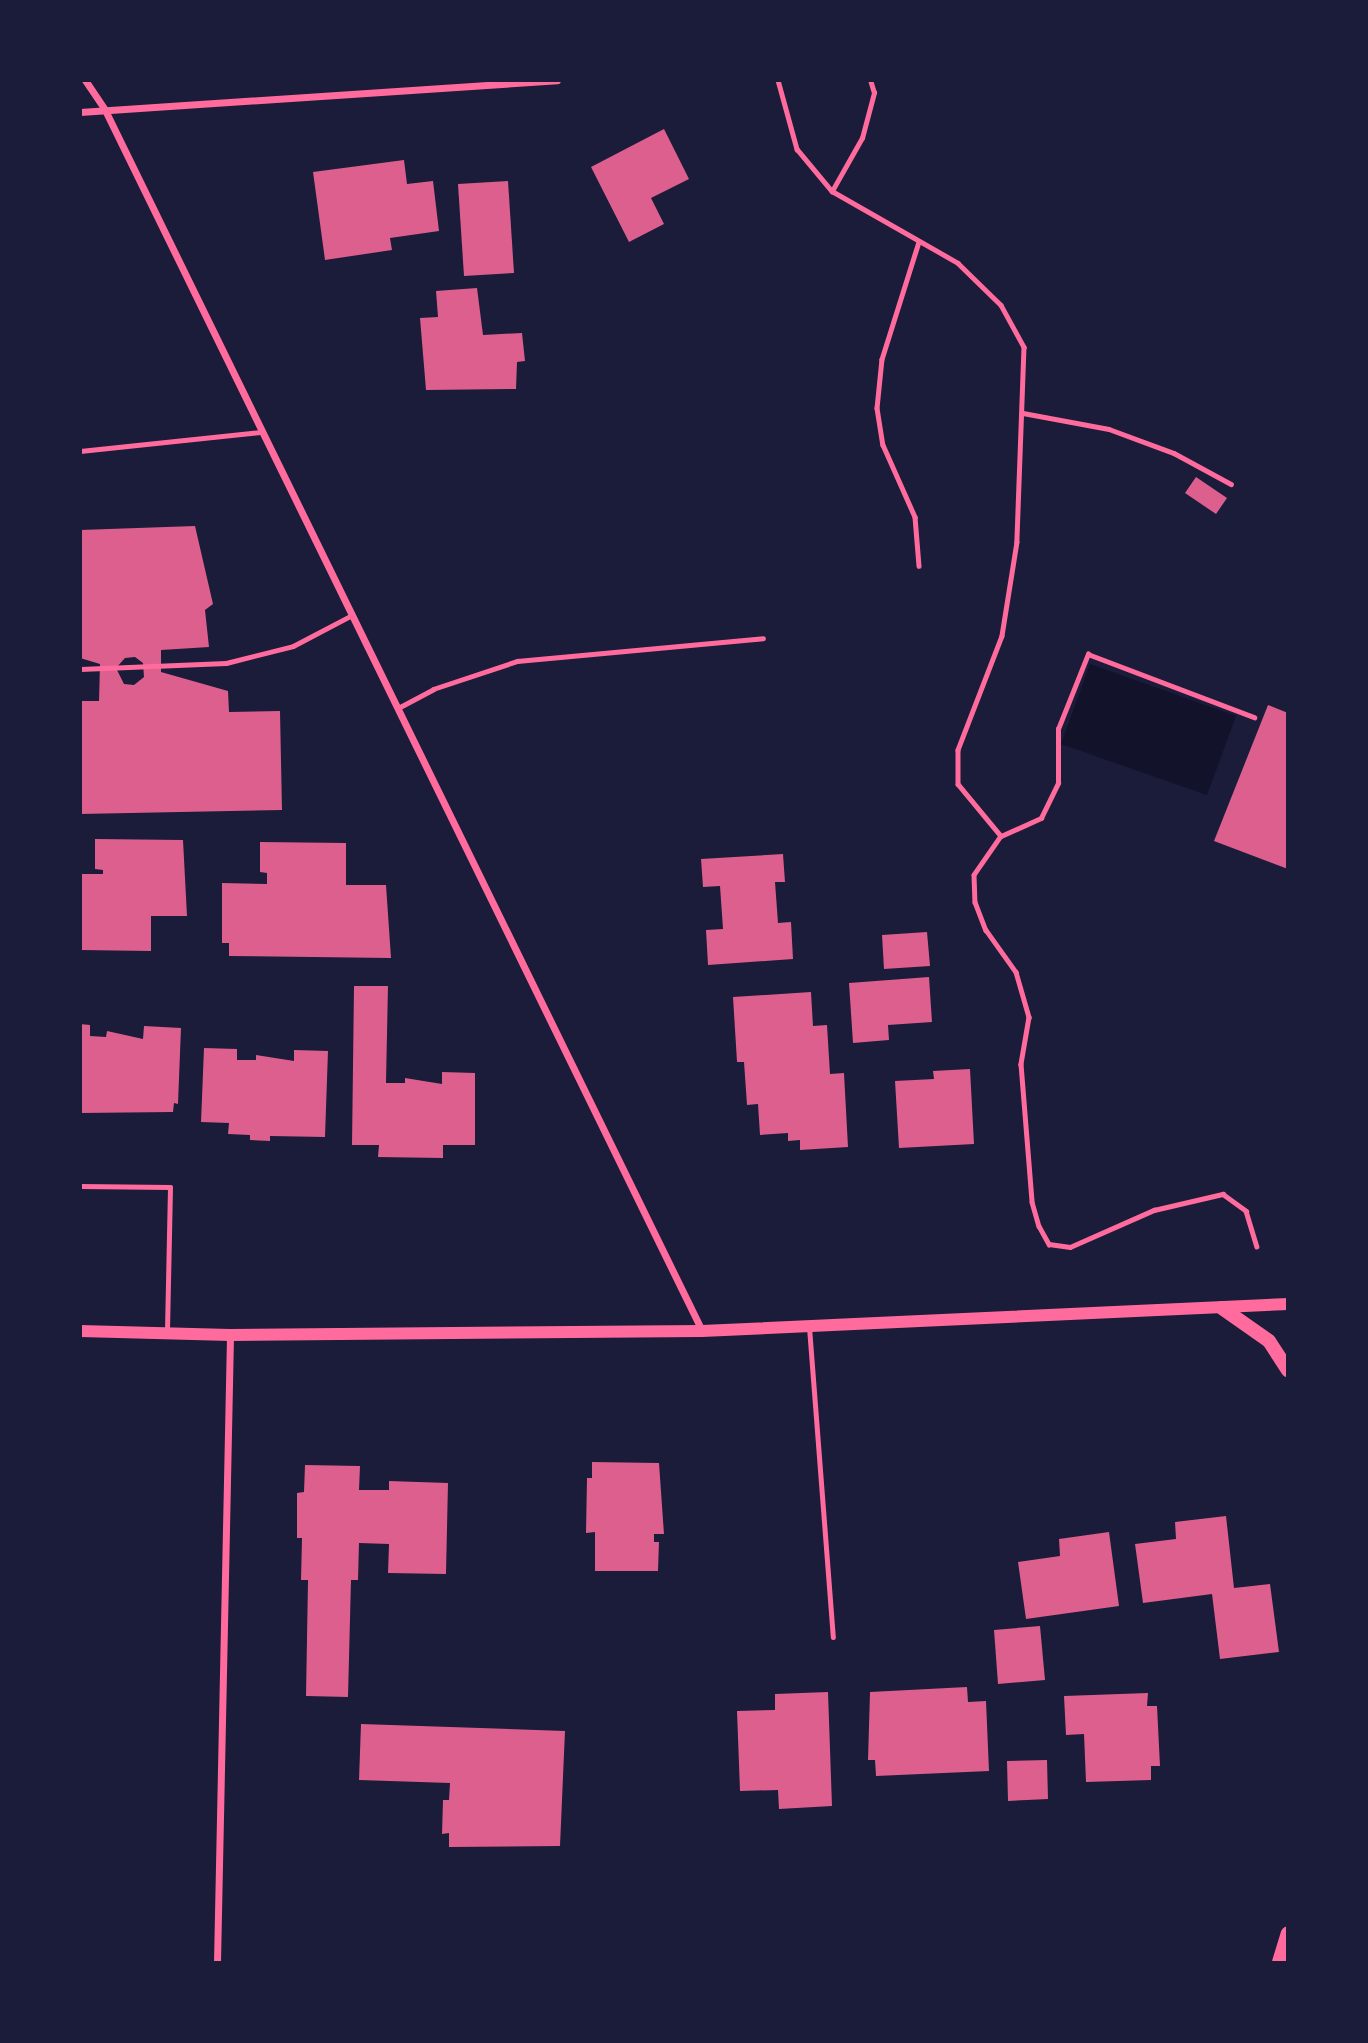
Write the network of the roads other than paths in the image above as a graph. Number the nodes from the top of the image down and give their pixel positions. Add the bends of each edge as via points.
1 (85, 80) edge
2 (557, 80) edge
3 (105, 110) junction
4 (80, 112) edge
5 (262, 432) junction
6 (80, 451) edge
7 (352, 615) junction
8 (763, 638) dead end
9 (80, 669) edge
10 (398, 708) junction
11 (80, 1186) edge
12 (1287, 1304) edge
13 (1222, 1308) junction
14 (809, 1327) junction
15 (80, 1331) edge
16 (702, 1331) junction
17 (167, 1334) junction
18 (230, 1335) junction
19 (1287, 1370) edge
20 (833, 1637) dead end
21 (1287, 1933) edge
22 (217, 1962) edge
23 (1279, 1962) edge

1 - 3 street
2 - 3 street
3 - 4 street
3 - 5 street
5 - 6 lane
5 - 7 street
7 - 9 lane via 293,646 226,663
7 - 10 street
8 - 10 lane via 517,661 433,688
10 - 16 street
11 - 17 lane via 170,1187
12 - 13 street
13 - 14 street
13 - 19 main road via 1269,1341
14 - 16 street
14 - 20 lane
15 - 17 street
16 - 18 street
17 - 18 street
18 - 22 street
21 - 23 main road

